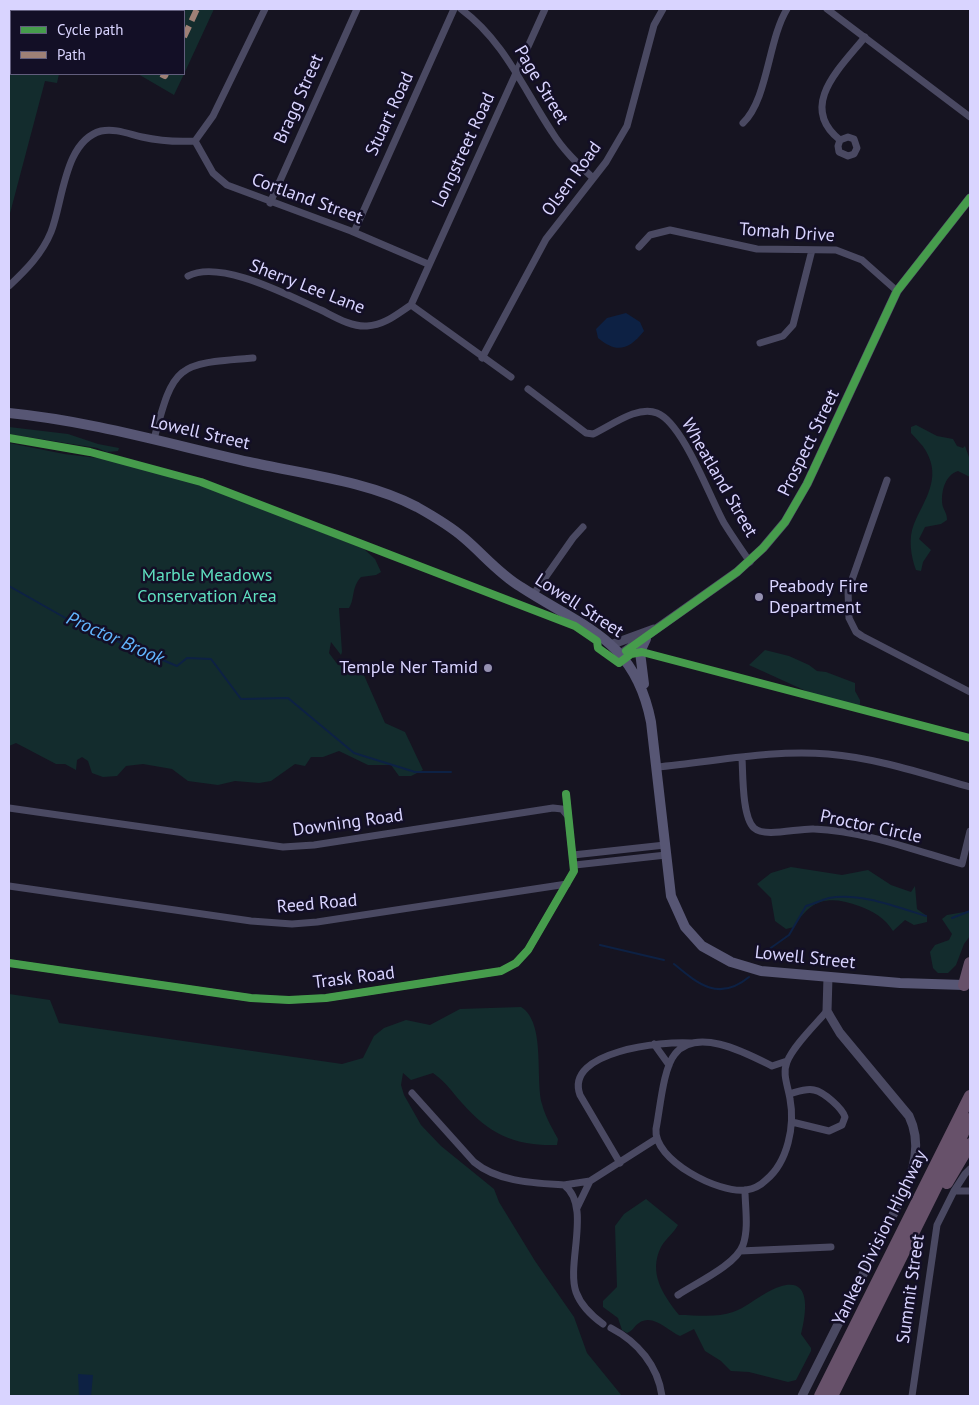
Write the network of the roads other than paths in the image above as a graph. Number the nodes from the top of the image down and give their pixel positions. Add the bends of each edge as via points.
1 (264, 9) edge
2 (357, 9) edge
3 (454, 9) edge
4 (460, 9) edge
5 (545, 9) edge
6 (663, 9) edge
7 (787, 9) edge
8 (828, 9) edge
9 (865, 37) junction
10 (516, 73) junction
11 (970, 117) edge
12 (744, 123) dead end
13 (840, 140) dead end
14 (195, 141) junction
15 (593, 178) junction
16 (970, 198) edge
17 (270, 203) junction
18 (354, 232) junction
19 (639, 247) dead end
20 (812, 250) junction
21 (428, 264) junction
22 (188, 276) dead end
23 (9, 286) edge
24 (897, 291) junction
25 (411, 304) junction
26 (760, 343) dead end
27 (253, 358) dead end
28 (482, 358) junction
29 (511, 377) dead end
30 (528, 390) dead end
31 (9, 413) edge
32 (154, 439) junction
33 (887, 480) dead end
34 (583, 527) dead end
35 (750, 562) junction
36 (533, 595) junction
37 (656, 628) junction
38 (646, 638) junction
39 (613, 644) junction
40 (621, 654) junction
41 (970, 692) edge
42 (645, 695) junction
43 (742, 758) junction
44 (656, 767) junction
45 (970, 787) edge
46 (566, 794) dead end
47 (9, 808) edge
48 (568, 816) junction
49 (970, 832) edge
50 (666, 850) junction
51 (573, 855) junction
52 (575, 865) junction
53 (567, 884) junction
54 (9, 886) edge
55 (9, 963) edge
56 (970, 963) edge
57 (828, 977) junction
58 (964, 985) joint
59 (827, 1011) junction
60 (698, 1043) junction
61 (654, 1044) junction
62 (787, 1061) junction
63 (669, 1065) junction
64 (772, 1066) junction
65 (786, 1080) junction
66 (412, 1093) dead end
67 (789, 1094) junction
68 (970, 1096) edge
69 (970, 1119) edge
70 (792, 1122) junction
71 (656, 1139) junction
72 (970, 1144) edge
73 (620, 1162) junction
74 (970, 1169) edge
75 (590, 1181) junction
76 (564, 1185) junction
77 (745, 1190) junction
78 (954, 1191) junction
79 (970, 1191) edge
80 (577, 1208) junction
81 (745, 1236) junction
82 (831, 1246) dead end
83 (762, 1248) junction
84 (740, 1251) junction
85 (894, 1274) junction
86 (678, 1295) dead end
87 (604, 1324) dead end
88 (611, 1328) dead end
89 (662, 1396) edge
90 (802, 1396) edge
91 (820, 1396) edge
92 (833, 1396) edge
93 (912, 1396) edge

1 - 14 street via 213,116
2 - 17 street, Bragg Street
3 - 18 street, Stuart Road
4 - 10 street, Page Street via 498,44
5 - 10 street, Longstreet Road
6 - 15 street, Olsen Road via 654,25 627,126
7 - 12 street via 755,106
8 - 9 street
9 - 11 street
9 - 13 street via 832,78 822,100 827,128
10 - 15 street, Page Street via 552,134
10 - 21 street, Longstreet Road
14 - 17 street, Cortland Street via 213,173 227,185
14 - 23 street via 176,142 120,131 102,131 86,139 74,152 51,233 39,256
15 - 28 street, Olsen Road via 546,239
16 - 24 street, Prospect Street
17 - 18 street, Cortland Street
18 - 21 street, Cortland Street
19 - 20 street, Tomah Drive via 650,235 670,230 757,249
20 - 24 street, Tomah Drive via 851,254
20 - 26 street via 793,325 783,336
21 - 25 street, Longstreet Road
22 - 25 street, Sherry Lee Lane via 203,271 226,273 292,297 357,326 380,324
24 - 35 street, Prospect Street via 800,498 774,536
25 - 28 street
27 - 32 street via 200,363 178,376 168,390
28 - 29 street
30 - 35 street, Wheatland Street via 586,433 594,434 638,412 657,412 671,422 724,522
31 - 32 main road, Lowell Street via 54,418
32 - 36 main road, Lowell Street via 358,486 404,500 442,521 507,578
33 - 41 street via 848,591 849,618 856,632 862,636
34 - 36 street
35 - 37 street, Prospect Street
36 - 39 main road, Lowell Street
37 - 38 street, Prospect Street
37 - 39 street, Prospect Street
38 - 40 street, Prospect Street
38 - 42 main road via 640,652
39 - 40 main road, Lowell Street
40 - 42 main road, Lowell Street
42 - 44 main road, Lowell Street via 652,722
43 - 44 street
43 - 45 street via 798,753 841,755
43 - 49 street, Proctor Circle via 747,814 752,826 762,832 838,831 962,864
44 - 50 main road, Lowell Street
46 - 48 street
47 - 48 street, Downing Road via 283,846 314,845 553,808 562,809
48 - 51 street
50 - 51 street
50 - 52 street
50 - 57 main road, Lowell Street via 674,906 684,928 702,946 745,968
51 - 52 street
52 - 53 street, Trask Road
53 - 54 street, Reed Road via 292,924
53 - 55 street, Trask Road via 528,950 509,967 484,974 338,996 263,999
56 - 58 highway
57 - 58 main road, Lowell Street
57 - 59 street
59 - 62 street
59 - 90 street, Yankee Division Highway via 840,1033 909,1116 916,1150 907,1187
60 - 61 street
60 - 63 street via 679,1050
60 - 64 street via 726,1045
61 - 63 street
61 - 73 street via 592,1063 582,1071 577,1083 583,1101
62 - 64 street
62 - 65 street
63 - 71 street
64 - 65 street
65 - 67 street
66 - 76 street via 484,1170 506,1178
67 - 70 street
67 - 70 street via 810,1090 819,1092 841,1109 845,1117 842,1124 829,1131
68 - 91 highway, Yankee Division Highway
69 - 85 highway, Yankee Division Highway
70 - 77 street via 788,1142 777,1167 762,1183
71 - 73 street
71 - 77 street via 672,1158 704,1180 726,1188
72 - 85 highway
73 - 75 street
74 - 78 street, Summit Street
75 - 76 street
75 - 80 street
76 - 80 street via 572,1192
77 - 81 street
78 - 79 street
78 - 93 street, Summit Street via 937,1225
80 - 87 street via 575,1288 586,1309
81 - 83 street
81 - 84 street
82 - 83 street
83 - 84 street
84 - 86 street via 730,1263
85 - 92 highway, Yankee Division Highway
88 - 89 street via 651,1362

